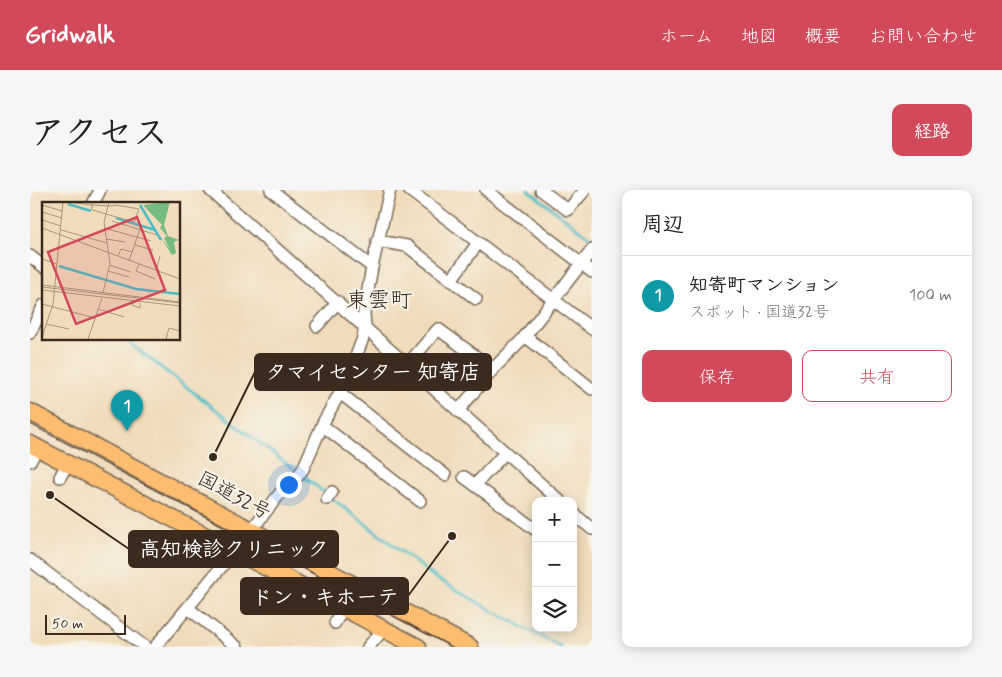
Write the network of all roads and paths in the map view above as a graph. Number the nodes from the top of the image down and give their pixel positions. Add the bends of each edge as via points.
1 (100, 190) edge
2 (210, 190) edge
3 (271, 190) edge
4 (390, 190) edge
5 (409, 190) edge
6 (486, 190) edge
7 (541, 190) edge
8 (586, 190) edge
9 (94, 202) edge
10 (378, 241) junction
11 (478, 243) junction
12 (592, 250) edge
13 (30, 256) edge
14 (581, 263) junction
15 (42, 265) edge
16 (372, 267) junction
17 (592, 272) edge
18 (451, 280) junction
19 (476, 299) dead end
20 (553, 300) junction
21 (338, 302) junction
22 (42, 309) edge
23 (317, 326) dead end
24 (365, 326) junction
25 (592, 329) edge
26 (30, 333) edge
27 (525, 336) junction
28 (407, 364) junction
29 (493, 370) junction
30 (592, 389) edge
31 (340, 393) junction
32 (458, 411) junction
33 (30, 412) edge
34 (322, 425) junction
35 (33, 451) edge
36 (505, 452) junction
37 (445, 475) dead end
38 (464, 478) dead end
39 (475, 485) junction
40 (556, 497) edge
41 (420, 501) dead end
42 (577, 515) edge
43 (590, 522) edge
44 (532, 527) edge
45 (252, 530) junction
46 (235, 551) junction
47 (30, 560) edge
48 (188, 608) junction
49 (343, 608) junction
50 (335, 623) dead end
51 (384, 630) junction
52 (407, 645) edge
53 (145, 647) edge
54 (155, 647) edge
55 (237, 647) edge
56 (368, 647) edge
57 (470, 647) edge

1 - 9 street
2 - 21 street
3 - 16 street
4 - 10 street
5 - 11 street
6 - 14 street
7 - 8 street via 568,210
10 - 16 street
10 - 18 street via 407,246
11 - 18 street
11 - 20 street
12 - 14 street
13 - 15 street
14 - 17 street
14 - 20 street
16 - 24 street via 364,313
18 - 19 street
20 - 25 street
20 - 27 street
21 - 23 street
21 - 24 street
22 - 26 street
24 - 28 street
24 - 31 street
27 - 29 street
27 - 30 street
28 - 29 street via 438,328
28 - 32 street
29 - 32 street
31 - 34 street
31 - 37 street
32 - 36 street
33 - 45 highway, 国道32号
34 - 41 street
34 - 45 street via 301,472 285,487
35 - 46 highway via 64,470
36 - 39 street
36 - 40 street
38 - 39 street
39 - 44 street
42 - 43 street
45 - 46 street
45 - 57 highway, 国道32号
46 - 48 street
46 - 49 highway
47 - 53 street
48 - 54 street
48 - 55 street
49 - 50 street
49 - 51 highway
51 - 52 highway
51 - 56 street

